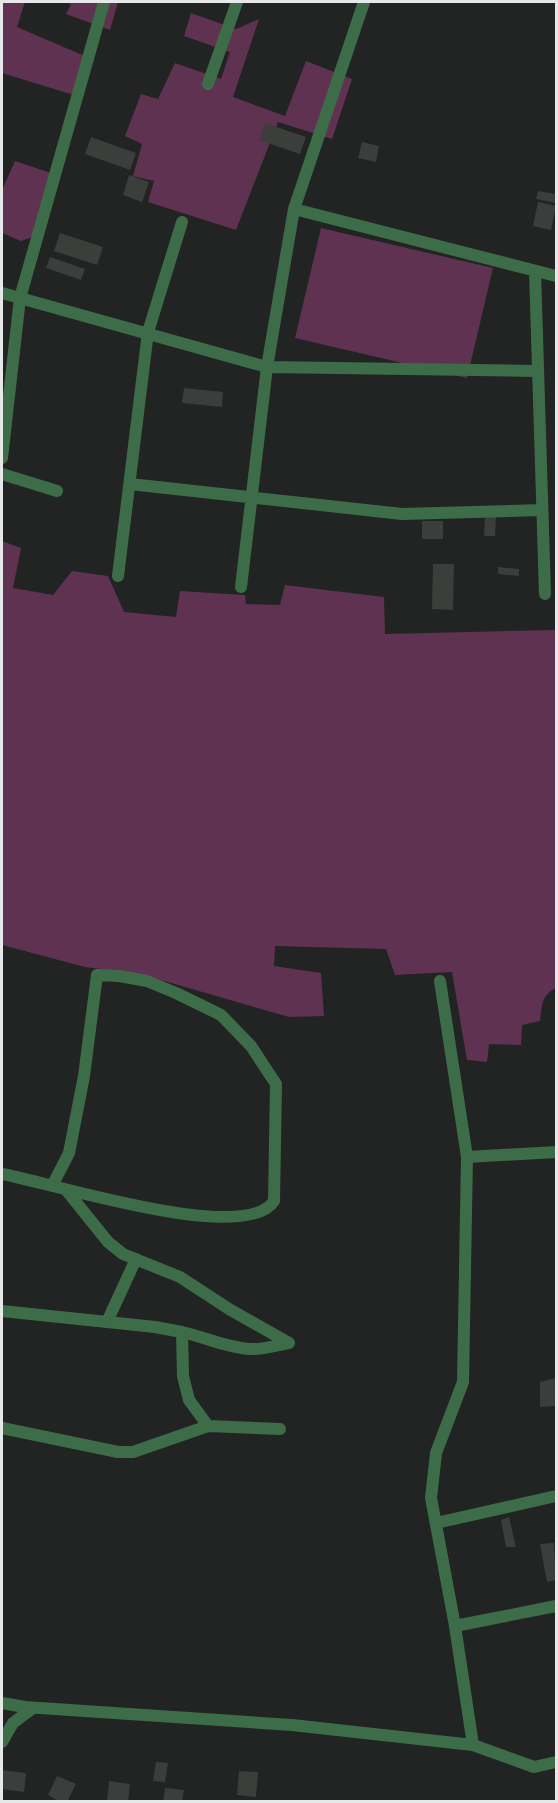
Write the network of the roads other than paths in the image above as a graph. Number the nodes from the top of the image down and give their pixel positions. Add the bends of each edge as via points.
1 (104, 2) edge
2 (237, 2) edge
3 (364, 2) edge
4 (208, 84) dead end
5 (294, 209) junction
6 (182, 222) dead end
7 (535, 271) junction
8 (556, 276) edge
9 (2, 292) edge
10 (20, 298) junction
11 (148, 332) junction
12 (267, 367) junction
13 (537, 371) junction
14 (2, 458) edge
15 (2, 474) edge
16 (130, 484) junction
17 (57, 491) dead end
18 (252, 497) junction
19 (542, 510) junction
20 (118, 576) dead end
21 (241, 587) dead end
22 (545, 594) dead end
23 (440, 981) dead end
24 (556, 1152) edge
25 (467, 1157) junction
26 (2, 1174) edge
27 (52, 1186) junction
28 (67, 1191) junction
29 (136, 1259) junction
30 (2, 1311) edge
31 (107, 1322) junction
32 (182, 1332) junction
33 (208, 1426) junction
34 (2, 1428) edge
35 (280, 1430) dead end
36 (556, 1496) edge
37 (435, 1523) junction
38 (556, 1606) edge
39 (455, 1626) junction
40 (2, 1703) edge
41 (33, 1708) junction
42 (2, 1742) edge
43 (473, 1745) junction
44 (556, 1762) edge

1 - 10 street
2 - 4 street
3 - 5 street
5 - 7 street
5 - 12 street
6 - 11 street
7 - 8 street
7 - 13 street
9 - 10 street
10 - 11 street
10 - 14 street
11 - 12 street
11 - 16 street
12 - 13 street
12 - 18 street
13 - 19 street
15 - 17 street
16 - 18 street
16 - 20 street
18 - 19 street via 402,514
18 - 21 street
19 - 22 street
23 - 25 street
24 - 25 street
25 - 37 street via 463,1382 435,1453 431,1498
26 - 27 street
27 - 28 street
27 - 28 street via 69,1153 97,975 147,981 221,1015 251,1046 276,1084 274,1201 265,1210 219,1218
28 - 29 street via 108,1242
29 - 31 street
29 - 32 street via 180,1277 289,1343 254,1350
30 - 31 street
31 - 32 street
32 - 33 street via 183,1376 189,1400
33 - 34 street via 133,1452
33 - 35 street
36 - 37 street
37 - 39 street
38 - 39 street
39 - 43 street
40 - 41 street
41 - 42 street via 13,1723
41 - 43 street via 292,1725
43 - 44 street via 534,1767

